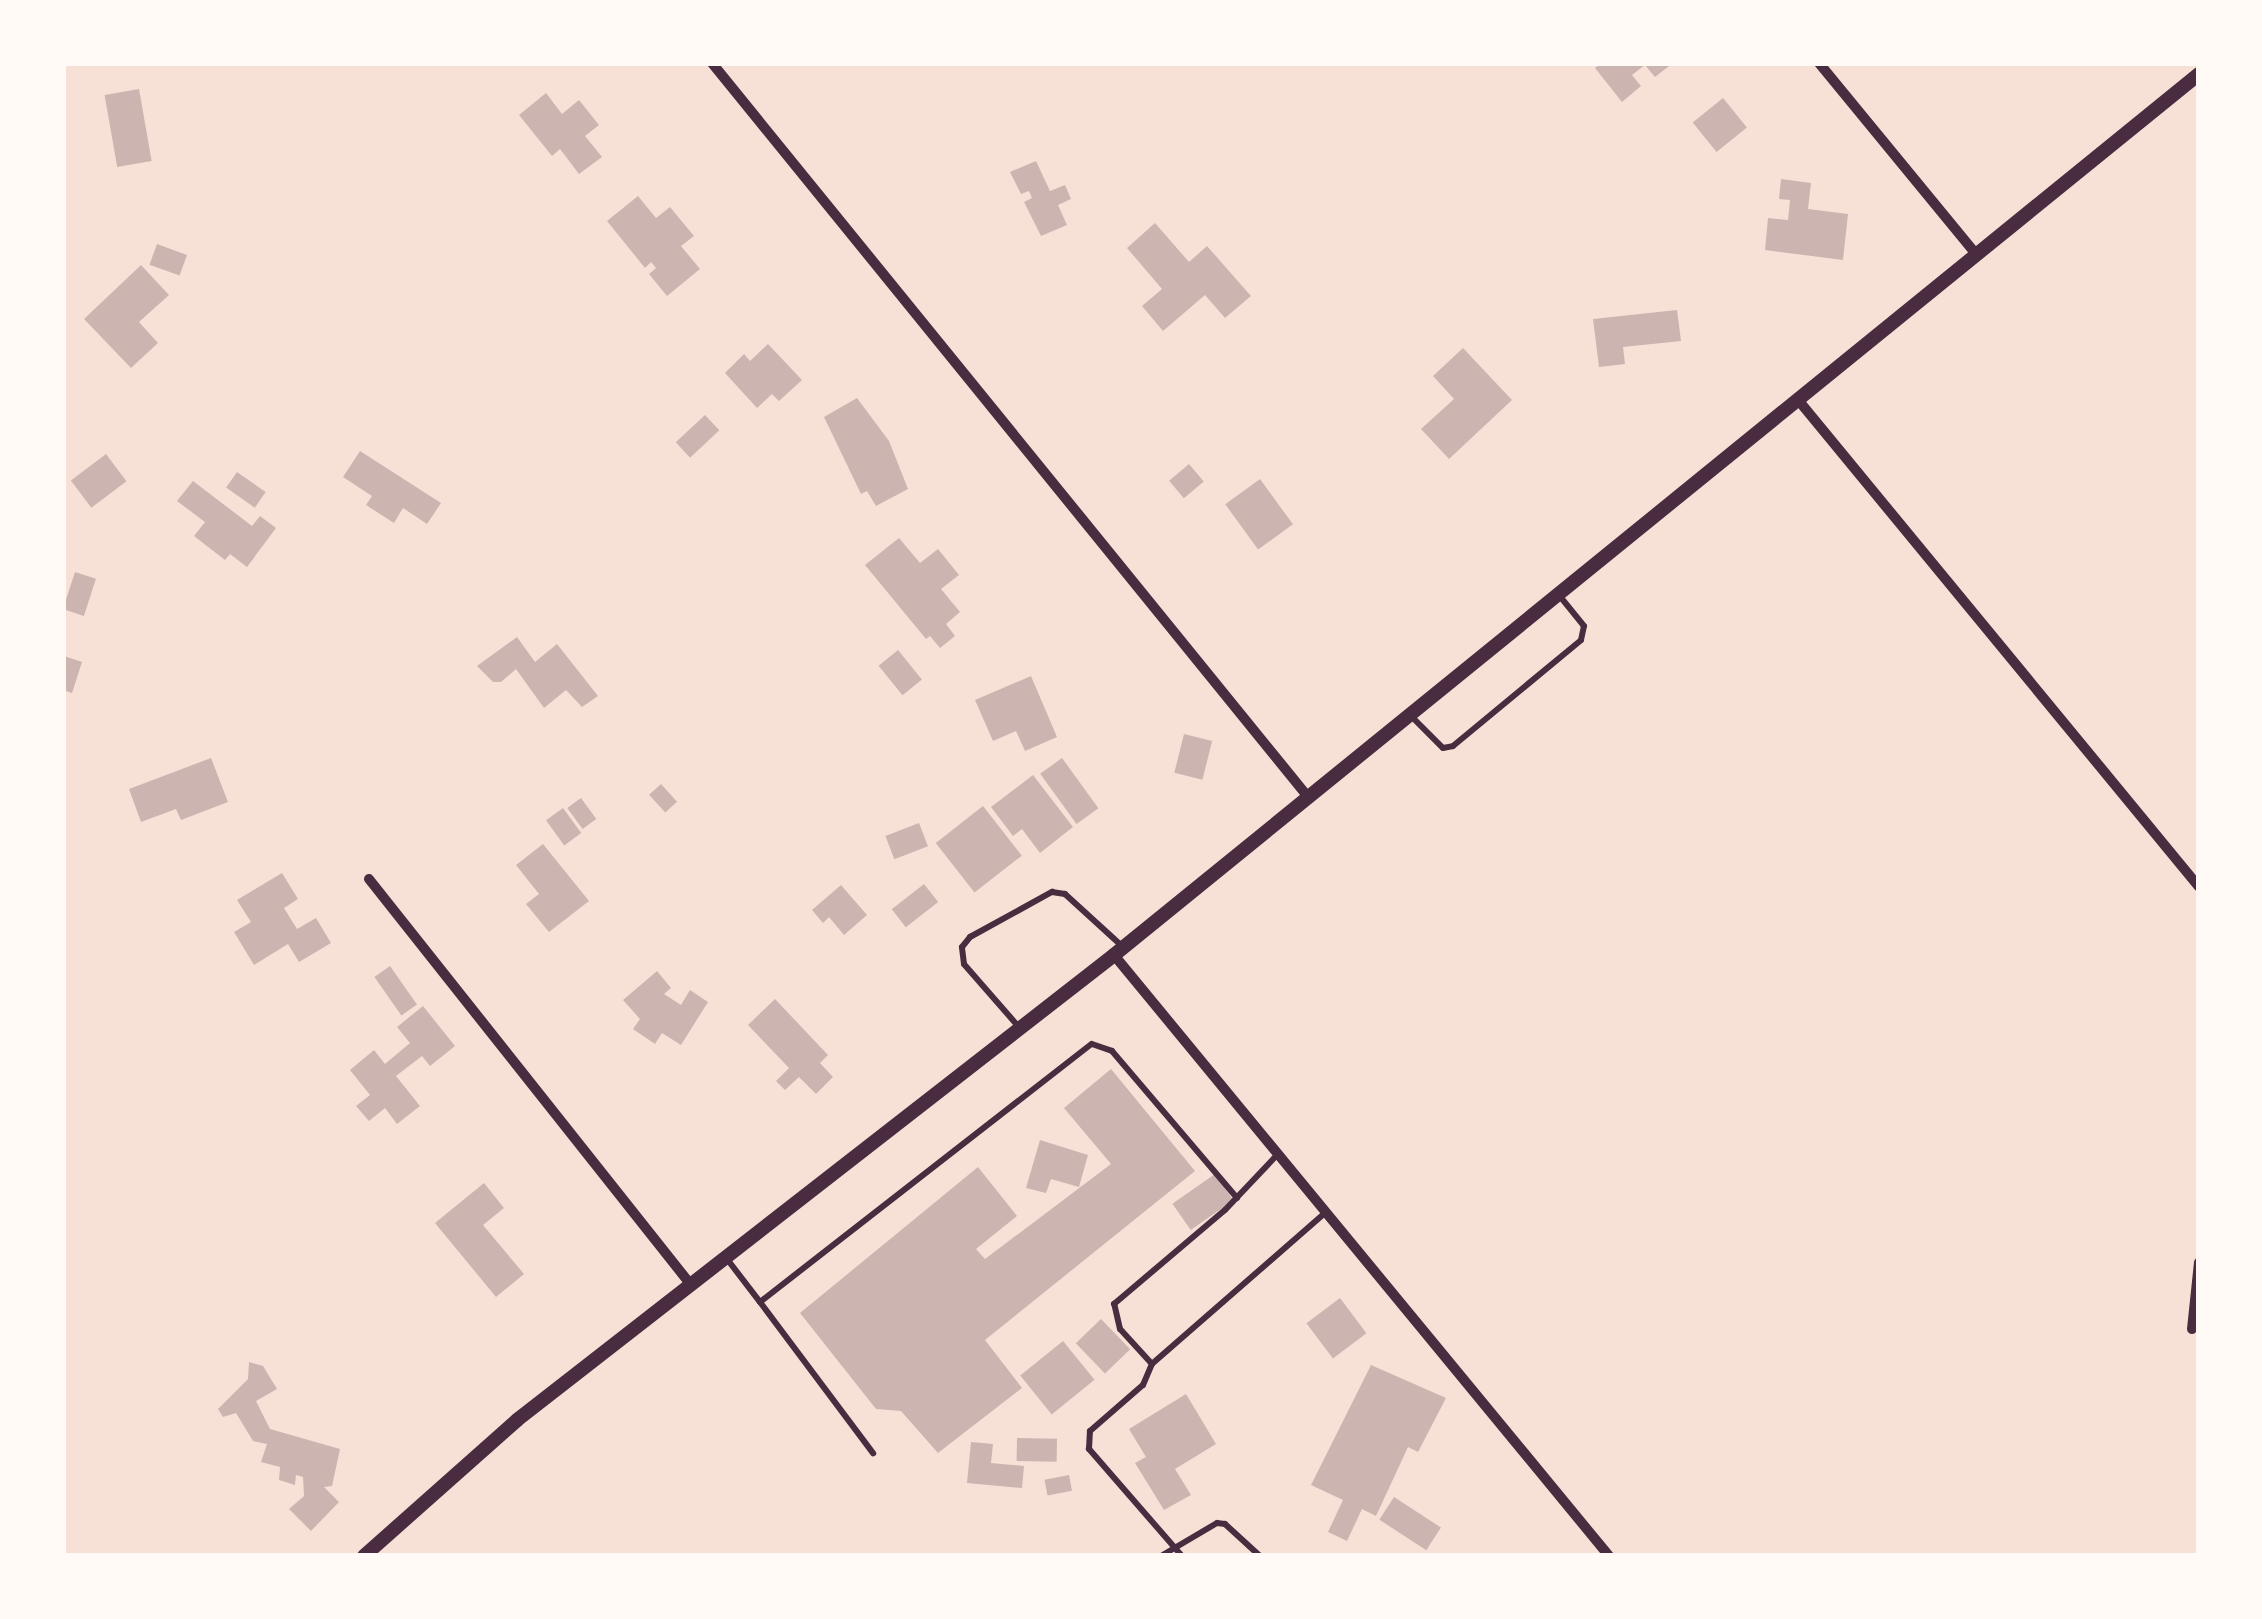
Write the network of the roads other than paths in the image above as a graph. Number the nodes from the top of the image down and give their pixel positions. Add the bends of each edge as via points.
1 (712, 63) edge
2 (1819, 63) edge
3 (2199, 74) edge
4 (1975, 252) junction
5 (1799, 401) junction
6 (1559, 595) junction
7 (1410, 715) junction
8 (1308, 797) junction
9 (369, 879) dead end
10 (2199, 887) edge
11 (1119, 951) junction
12 (1021, 1028) junction
13 (1278, 1154) junction
14 (1237, 1198) junction
15 (1326, 1212) junction
16 (727, 1259) junction
17 (2199, 1262) edge
18 (691, 1285) junction
19 (760, 1302) junction
20 (2192, 1329) dead end
21 (1152, 1364) junction
22 (873, 1453) dead end
23 (1173, 1546) junction
24 (364, 1556) edge
25 (1161, 1556) edge
26 (1182, 1556) edge
27 (1260, 1556) edge
28 (1609, 1556) edge

1 - 8 street
2 - 4 street
3 - 4 street
4 - 5 street
5 - 6 street
5 - 10 street
6 - 7 street
6 - 7 lane via 1586,633 1454,746 1443,748
7 - 8 street
8 - 11 street
9 - 18 street
11 - 12 street
11 - 12 lane via 1065,894 1052,892 970,937 964,964
11 - 13 street
12 - 16 street
13 - 14 lane
13 - 15 street
14 - 19 lane via 1112,1051 1092,1044
14 - 21 lane via 1114,1304 1120,1329
15 - 21 lane
15 - 28 street
16 - 18 street
16 - 19 lane
17 - 20 street
18 - 24 street via 517,1420
19 - 22 lane
21 - 23 lane via 1143,1385 1090,1430 1089,1449
23 - 25 lane
23 - 26 lane
23 - 27 lane via 1207,1525 1225,1524

